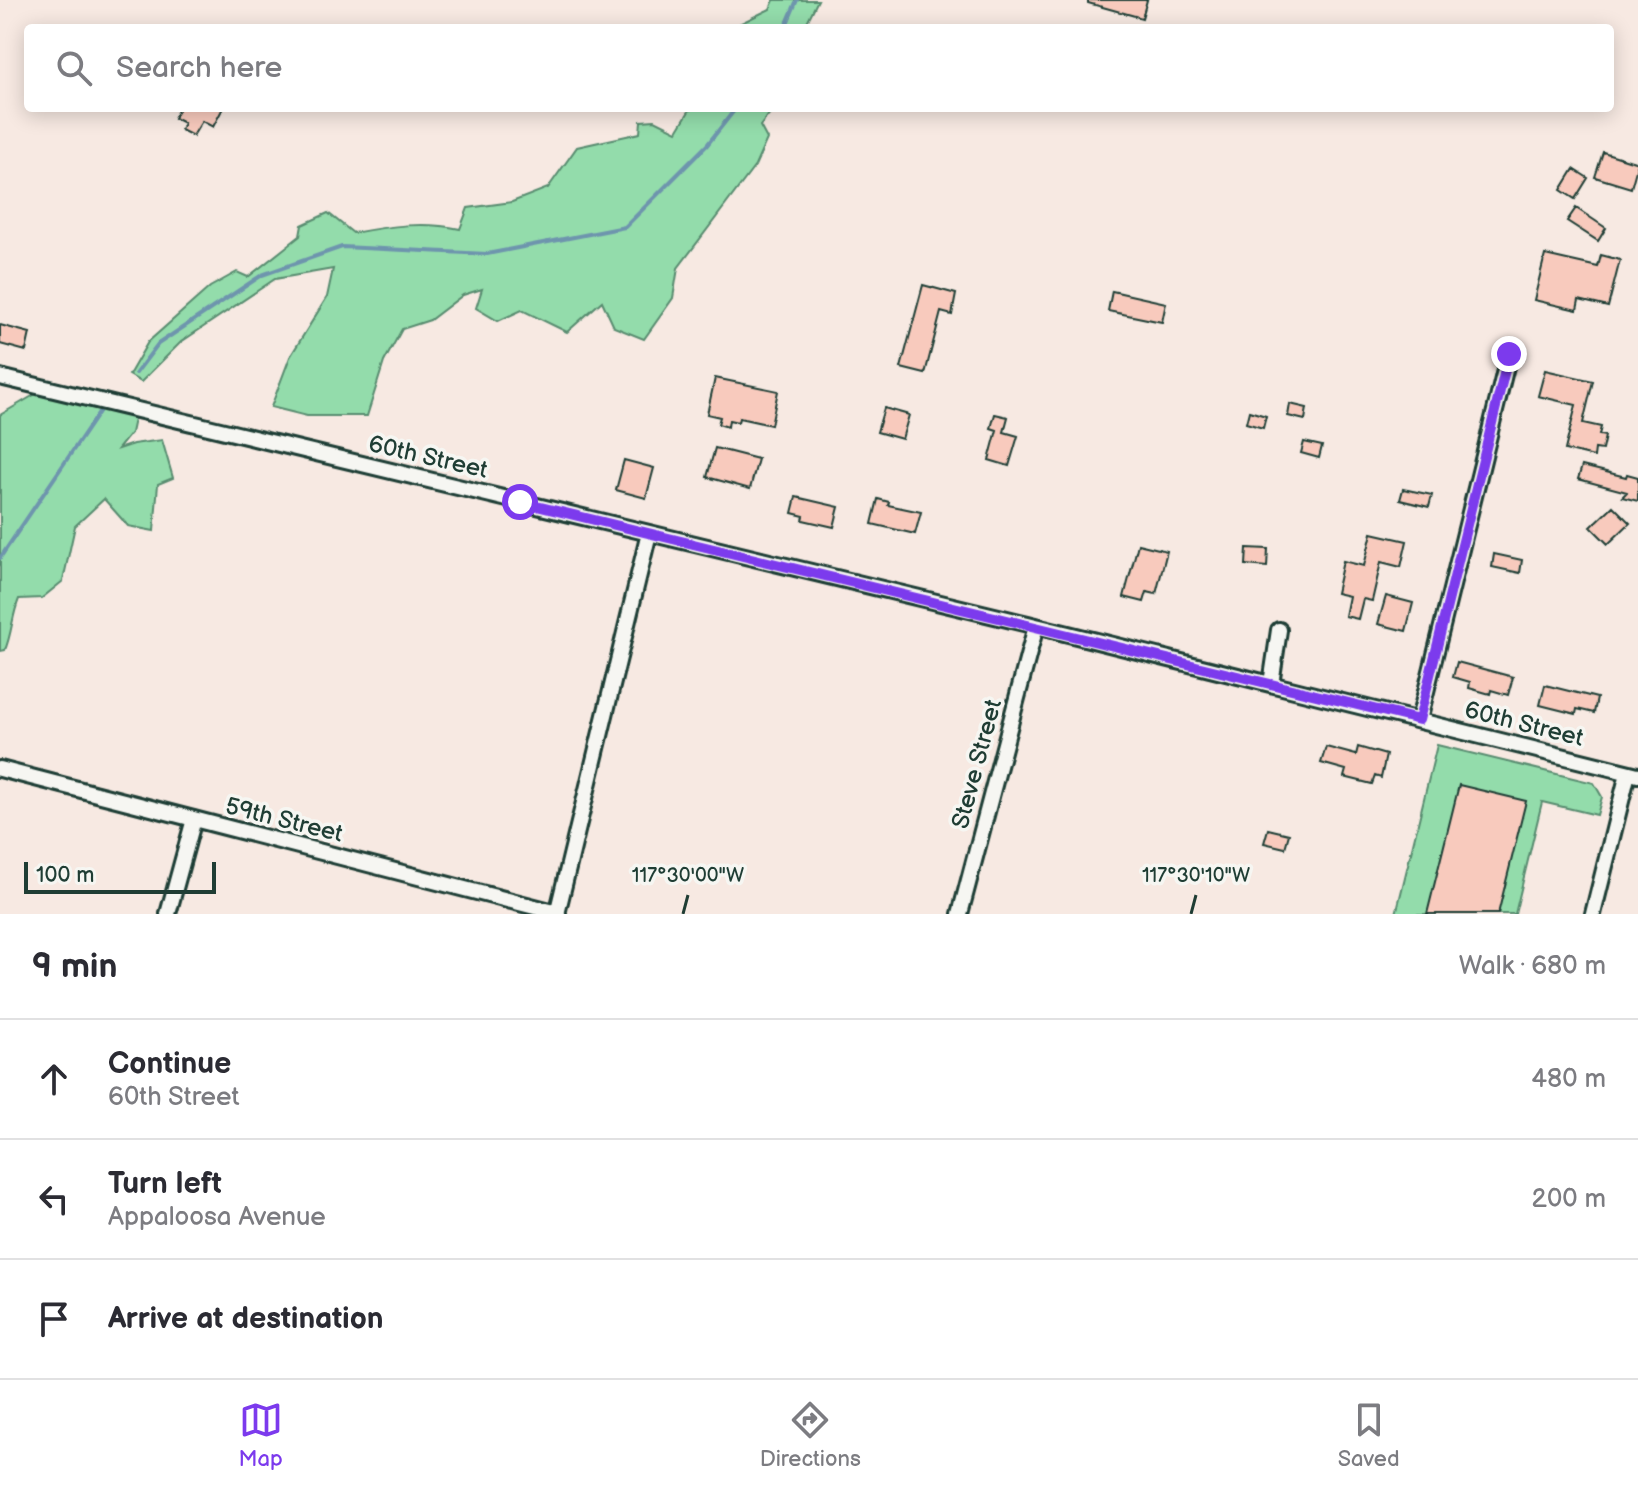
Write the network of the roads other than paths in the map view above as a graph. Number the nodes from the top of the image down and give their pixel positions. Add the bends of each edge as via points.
1 (1509, 354) dead end
2 (0, 377) edge
3 (649, 533) junction
4 (1036, 626) junction
5 (1279, 630) dead end
6 (1271, 684) junction
7 (1419, 720) junction
8 (0, 769) edge
9 (1633, 774) edge
10 (194, 819) junction
11 (168, 914) edge
12 (558, 914) edge
13 (960, 914) edge
14 (1593, 914) edge

1 - 7 street
2 - 3 street, 60th Street
3 - 4 street, 60th Street
3 - 12 street
4 - 6 street, 60th Street
4 - 13 street, Steve Street
5 - 6 street
6 - 7 street, 60th Street
7 - 9 street, 60th Street
8 - 10 street, 59th Street
9 - 14 street
10 - 11 street
10 - 12 street, 59th Street

